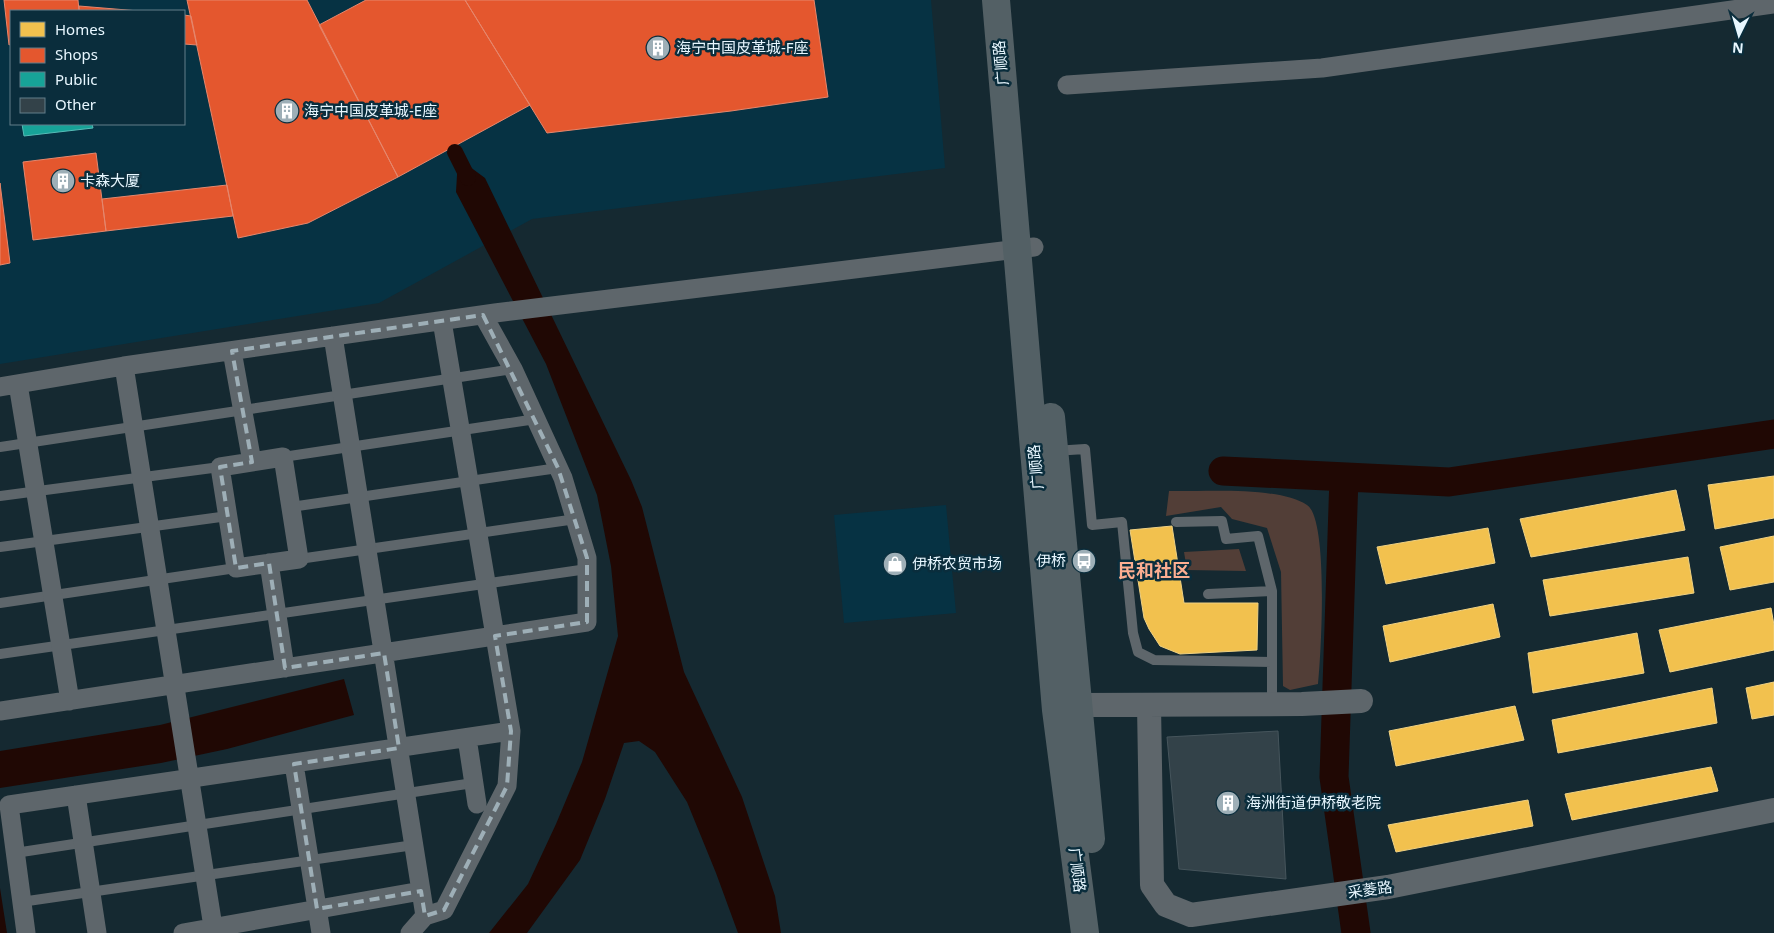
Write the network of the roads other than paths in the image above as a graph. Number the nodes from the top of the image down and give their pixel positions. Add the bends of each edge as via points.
1 (996, 0) edge
2 (1011, 0) edge
3 (1774, 4) edge
4 (1067, 85) dead end
5 (1026, 248) junction
6 (489, 314) junction
7 (442, 321) junction
8 (334, 336) junction
9 (232, 351) junction
10 (124, 366) junction
11 (513, 369) junction
12 (452, 379) junction
13 (9, 385) edge
14 (343, 395) junction
15 (243, 410) junction
16 (536, 419) junction
17 (134, 427) junction
18 (460, 431) junction
19 (28, 443) junction
20 (0, 447) edge
21 (351, 447) junction
22 (1044, 452) junction
23 (283, 457) junction
24 (252, 462) junction
25 (220, 467) junction
26 (558, 468) junction
27 (142, 477) junction
28 (469, 481) junction
29 (36, 491) junction
30 (0, 496) edge
31 (359, 497) junction
32 (291, 507) junction
33 (228, 516) junction
34 (576, 519) junction
35 (1176, 522) dead end
36 (150, 527) junction
37 (478, 533) junction
38 (44, 541) junction
39 (0, 547) edge
40 (367, 549) junction
41 (299, 559) junction
42 (269, 563) junction
43 (236, 568) junction
44 (587, 569) junction
45 (158, 580) junction
46 (486, 583) junction
47 (1272, 591) junction
48 (1208, 594) dead end
49 (53, 595) junction
50 (375, 599) junction
51 (0, 603) edge
52 (277, 614) junction
53 (166, 630) junction
54 (495, 636) junction
55 (61, 645) junction
56 (384, 653) junction
57 (0, 654) edge
58 (1272, 662) junction
59 (285, 668) junction
60 (176, 692) junction
61 (70, 700) junction
62 (1361, 702) dead end
63 (1272, 704) junction
64 (1078, 705) junction
65 (1149, 705) junction
66 (0, 711) edge
67 (511, 732) junction
68 (467, 738) junction
69 (399, 748) junction
70 (294, 764) junction
71 (189, 778) junction
72 (473, 783) junction
73 (406, 793) junction
74 (76, 795) junction
75 (476, 804) dead end
76 (301, 809) junction
77 (1774, 810) edge
78 (197, 825) junction
79 (83, 842) junction
80 (414, 845) junction
81 (15, 853) junction
82 (309, 860) junction
83 (205, 875) junction
84 (422, 891) junction
85 (91, 892) junction
86 (21, 902) junction
87 (317, 909) junction
88 (425, 916) junction
89 (1092, 926) edge
90 (213, 930) edge
91 (26, 933) edge
92 (97, 933) edge
93 (183, 933) edge
94 (321, 933) edge
95 (410, 933) edge

1 - 5 main road, 广顺路
2 - 5 main road, 广顺路
3 - 4 street via 1322,68
5 - 6 street
5 - 22 main road, 广顺路
6 - 7 street
6 - 11 street
7 - 8 street
7 - 12 street
8 - 9 street
8 - 14 street
9 - 10 street
9 - 15 street
10 - 13 street
10 - 17 street
11 - 12 lane
11 - 16 street
12 - 14 lane
12 - 18 street
13 - 19 street
14 - 15 lane
14 - 21 street
15 - 17 lane
15 - 24 street
16 - 18 lane
16 - 26 street
17 - 19 lane
17 - 27 street
18 - 21 lane
18 - 28 street
19 - 20 lane
19 - 29 street
21 - 23 lane
21 - 31 street
22 - 58 lane via 1085,449 1092,525 1122,522 1133,633 1138,652 1154,660
22 - 64 main road, 广顺路
22 - 89 main road, 广顺路 via 1056,710
23 - 24 street
23 - 32 street
24 - 25 street
25 - 27 lane
25 - 33 street
26 - 28 lane
26 - 34 street
27 - 29 lane
27 - 36 street
28 - 31 lane
28 - 37 street
29 - 30 lane
29 - 38 street
31 - 32 lane
31 - 40 street
32 - 41 street
33 - 36 lane
33 - 43 street
34 - 37 lane
34 - 44 street via 588,558
35 - 47 lane via 1222,520 1226,539 1258,536
36 - 38 lane
36 - 45 street
37 - 40 lane
37 - 46 street
38 - 39 lane
38 - 49 street
40 - 41 lane
40 - 50 street
41 - 42 street
42 - 43 street
42 - 52 street
43 - 45 lane
44 - 46 lane
44 - 54 street via 587,622
45 - 49 lane
45 - 53 street
46 - 50 lane
46 - 54 street
47 - 48 lane
47 - 58 lane
49 - 51 lane
49 - 55 street
50 - 52 lane
50 - 56 street
52 - 53 lane
52 - 59 street
53 - 55 lane
53 - 60 street
54 - 56 street
54 - 67 street
55 - 57 lane
55 - 61 street
56 - 59 street
56 - 69 street
58 - 63 lane
59 - 60 street
60 - 61 street
60 - 71 street
61 - 66 street
62 - 63 street
63 - 65 street
64 - 65 street
64 - 89 main road, 广顺路
65 - 77 street, 采菱路 via 1152,885 1166,905 1191,915 1388,887
67 - 68 street
67 - 88 street via 507,786 444,910
68 - 69 street
68 - 72 street
69 - 70 street
69 - 73 street
70 - 71 street
70 - 76 street
71 - 74 street
71 - 78 street
72 - 73 lane
72 - 75 street
73 - 76 lane
73 - 80 street
74 - 79 street
74 - 81 street via 9,805
76 - 78 lane
76 - 82 street
78 - 79 lane
78 - 83 street
79 - 81 lane
79 - 85 street
80 - 82 lane
80 - 84 street
81 - 86 street
82 - 83 lane
82 - 87 street
83 - 85 lane
83 - 90 street
84 - 87 street
84 - 88 street
85 - 86 lane
85 - 92 street
86 - 91 street
87 - 90 street
87 - 94 street
88 - 95 street
90 - 93 street

